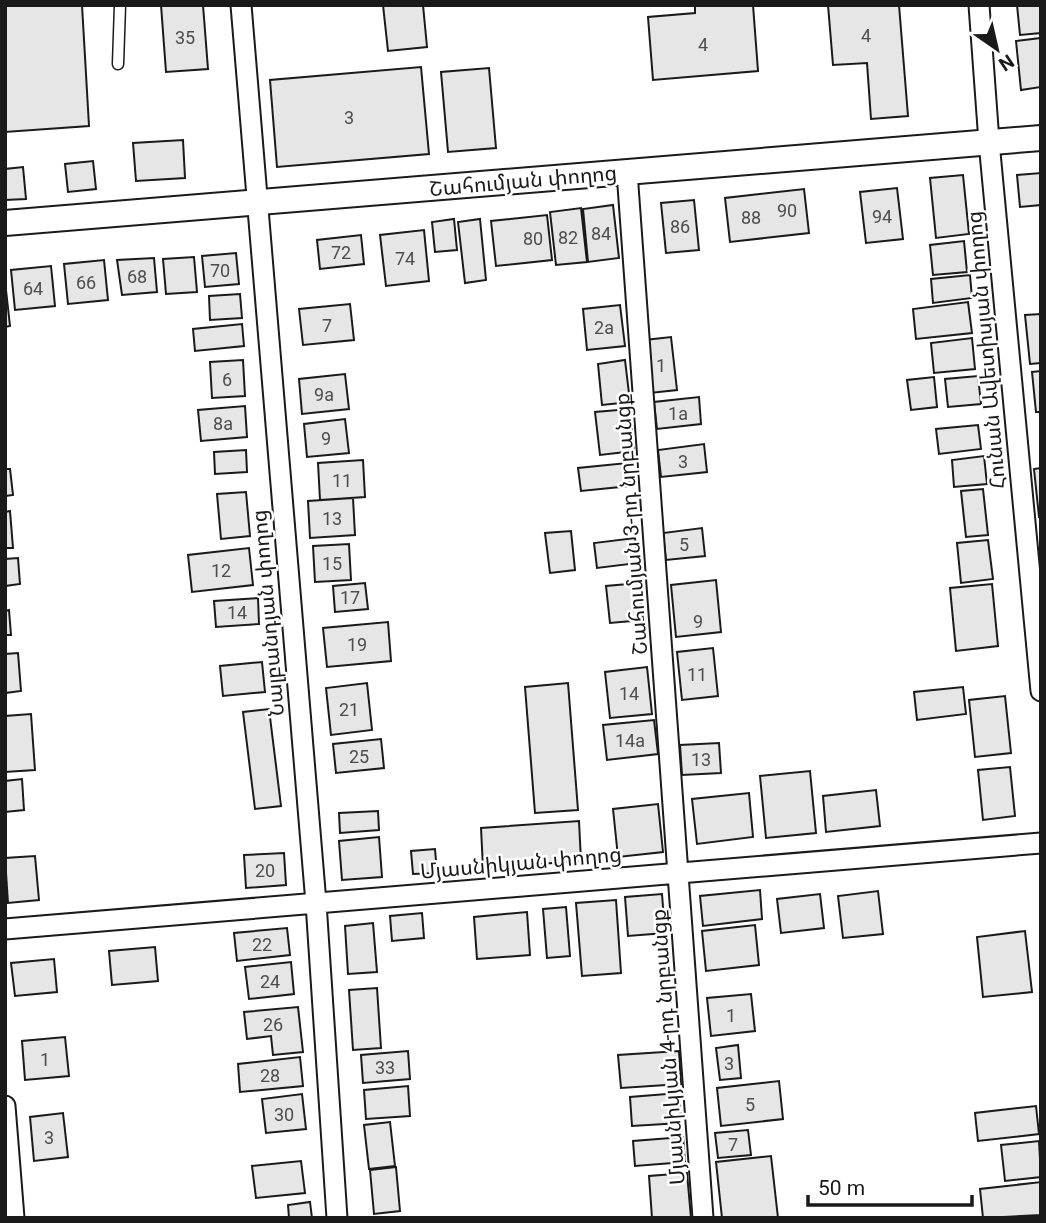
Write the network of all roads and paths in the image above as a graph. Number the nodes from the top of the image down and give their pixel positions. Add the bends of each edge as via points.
1 (120, 5) edge
2 (241, 5) edge
3 (979, 5) edge
4 (118, 64) dead end
5 (1041, 138) edge
6 (989, 142) junction
7 (627, 172) junction
8 (256, 202) junction
9 (5, 223) edge
10 (1041, 691) edge
11 (1041, 843) edge
12 (679, 873) junction
13 (316, 903) junction
14 (5, 929) edge
15 (5, 1106) edge
16 (14, 1218) edge
17 (337, 1218) edge
18 (703, 1218) edge

1 - 4 lane
2 - 8 street, Նալբանդյան փողոց
3 - 6 street, Հունան Ավետիսյան փողոց
5 - 6 street, Շահումյան փողոց
6 - 7 street, Շահումյան փողոց
6 - 10 street, Հունան Ավետիսյան փողոց
7 - 8 street, Շահումյան փողոց
7 - 12 street, Շահումյան 3-րդ նրբանցք
8 - 9 street, Շահումյան փողոց
8 - 13 street, Նալբանդյան փողոց
11 - 12 street, Մյասնիկյան փողոց
12 - 13 street, Մյասնիկյան փողոց
12 - 18 street, Մյասնիկյան 4-րդ նրբանցք
13 - 14 street, Մյասնիկյան փողոց
13 - 17 street, Նալբանդյան փողոց
15 - 16 street

